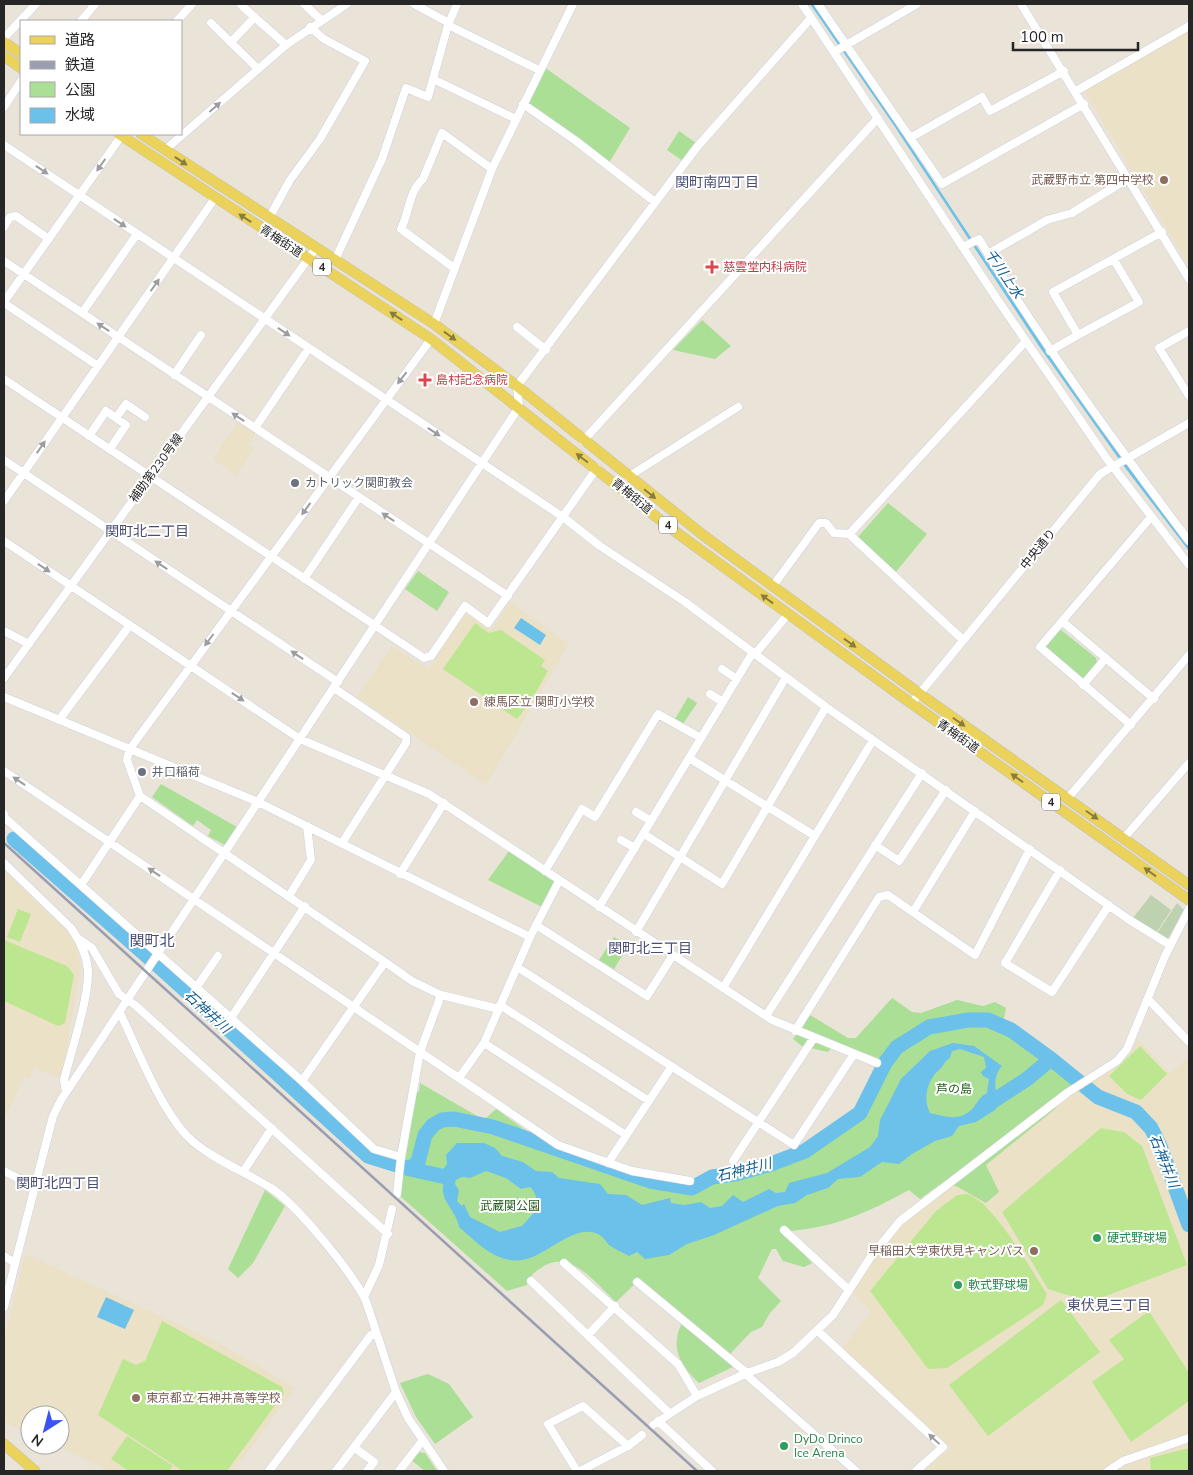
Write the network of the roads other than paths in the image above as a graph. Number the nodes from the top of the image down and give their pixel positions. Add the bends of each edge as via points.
1 (36, 4) edge
2 (95, 4) edge
3 (192, 4) edge
4 (241, 4) edge
5 (304, 4) edge
6 (348, 4) edge
7 (414, 4) edge
8 (457, 4) edge
9 (573, 4) edge
10 (802, 4) edge
11 (917, 4) edge
12 (1022, 4) edge
13 (813, 9) edge
14 (255, 18) junction
15 (21, 20) edge
16 (82, 20) edge
17 (178, 20) edge
18 (322, 20) junction
19 (20, 21) edge
20 (211, 23) dead end
21 (448, 24) junction
22 (1189, 26) edge
23 (310, 28) junction
24 (4, 38) edge
25 (4, 42) edge
26 (231, 42) junction
27 (286, 45) junction
28 (846, 45) junction
29 (835, 52) junction
30 (20, 53) edge
31 (4, 56) edge
32 (20, 67) edge
33 (258, 69) junction
34 (540, 70) junction
35 (1064, 71) junction
36 (433, 79) junction
37 (20, 83) edge
38 (1076, 91) junction
39 (523, 104) junction
40 (1084, 104) junction
41 (4, 107) edge
42 (878, 118) junction
43 (516, 119) junction
44 (121, 135) edge
45 (142, 135) edge
46 (910, 138) junction
47 (4, 145) edge
48 (165, 150) junction
49 (492, 169) junction
50 (1129, 178) junction
51 (79, 196) junction
52 (215, 198) junction
53 (655, 202) junction
54 (269, 218) junction
55 (4, 227) edge
56 (1162, 232) junction
57 (138, 234) junction
58 (49, 239) junction
59 (963, 247) junction
60 (316, 248) junction
61 (988, 254) junction
62 (174, 258) junction
63 (309, 259) junction
64 (335, 260) junction
65 (1114, 260) junction
66 (4, 261) edge
67 (454, 268) junction
68 (24, 275) junction
69 (1189, 279) edge
70 (4, 302) edge
71 (82, 313) junction
72 (265, 319) junction
73 (434, 324) junction
74 (517, 327) dead end
75 (1189, 331) edge
76 (201, 335) dead end
77 (1078, 335) junction
78 (118, 337) junction
79 (431, 339) junction
80 (1026, 341) junction
81 (309, 348) junction
82 (546, 350) junction
83 (1050, 351) junction
84 (98, 366) junction
85 (174, 375) junction
86 (4, 379) edge
87 (517, 386) junction
88 (1189, 396) edge
89 (207, 397) junction
90 (385, 399) junction
91 (519, 407) junction
92 (738, 407) dead end
93 (145, 417) dead end
94 (62, 418) junction
95 (116, 418) junction
96 (1189, 423) edge
97 (255, 428) junction
98 (89, 436) junction
99 (583, 441) junction
100 (110, 450) junction
101 (1125, 458) junction
102 (4, 460) edge
103 (482, 463) junction
104 (1114, 465) junction
105 (597, 468) junction
106 (23, 473) junction
107 (151, 476) junction
108 (628, 477) junction
109 (329, 478) junction
110 (359, 497) junction
111 (4, 501) edge
112 (562, 517) junction
113 (1151, 517) junction
114 (110, 532) junction
115 (849, 534) junction
116 (1189, 540) edge
117 (4, 541) edge
118 (429, 544) junction
119 (271, 556) junction
120 (1189, 565) edge
121 (304, 579) junction
122 (71, 586) junction
123 (773, 586) junction
124 (508, 596) junction
125 (231, 611) junction
126 (788, 614) junction
127 (1063, 622) junction
128 (130, 625) junction
129 (375, 625) junction
130 (4, 631) edge
131 (963, 640) junction
132 (29, 644) junction
133 (755, 652) junction
134 (1189, 654) edge
135 (1106, 658) junction
136 (190, 666) junction
137 (722, 669) dead end
138 (896, 676) junction
139 (786, 677) junction
140 (4, 678) edge
141 (737, 679) junction
142 (336, 685) junction
143 (1083, 685) junction
144 (888, 687) junction
145 (710, 694) dead end
146 (920, 694) junction
147 (4, 697) edge
148 (1154, 698) junction
149 (723, 702) junction
150 (911, 704) junction
151 (826, 707) junction
152 (59, 720) junction
153 (1131, 726) junction
154 (701, 738) junction
155 (300, 739) junction
156 (873, 740) junction
157 (129, 750) junction
158 (689, 758) junction
159 (1189, 762) edge
160 (4, 770) edge
161 (922, 773) junction
162 (384, 775) junction
163 (725, 781) junction
164 (946, 790) junction
165 (140, 796) junction
166 (1068, 798) junction
167 (258, 802) junction
168 (444, 803) junction
169 (767, 806) junction
170 (975, 811) junction
171 (636, 812) dead end
172 (4, 814) edge
173 (651, 821) junction
174 (307, 826) junction
175 (644, 834) junction
176 (815, 836) junction
177 (1124, 838) junction
178 (621, 840) dead end
179 (110, 842) junction
180 (342, 843) junction
181 (876, 845) junction
182 (634, 848) junction
183 (1030, 849) junction
184 (225, 853) junction
185 (681, 857) junction
186 (4, 863) edge
187 (1060, 870) junction
188 (545, 871) junction
189 (400, 874) junction
190 (559, 880) junction
191 (1189, 884) edge
192 (81, 886) junction
193 (289, 896) junction
194 (194, 899) junction
195 (1189, 900) edge
196 (1110, 905) junction
197 (305, 906) junction
198 (599, 907) junction
199 (1189, 909) edge
200 (913, 912) junction
201 (536, 925) junction
202 (636, 932) junction
203 (530, 937) junction
204 (79, 940) junction
205 (1170, 945) junction
206 (274, 954) junction
207 (673, 955) junction
208 (157, 956) junction
209 (218, 956) dead end
210 (384, 962) junction
211 (517, 967) junction
212 (196, 988) junction
213 (723, 988) junction
214 (441, 995) junction
215 (128, 999) junction
216 (1148, 999) junction
217 (354, 1007) junction
218 (499, 1007) junction
219 (120, 1012) junction
220 (766, 1016) junction
221 (231, 1018) junction
222 (795, 1031) junction
223 (814, 1039) junction
224 (1189, 1042) edge
225 (484, 1043) junction
226 (420, 1052) junction
227 (854, 1054) junction
228 (877, 1063) dead end
229 (672, 1066) junction
230 (459, 1078) junction
231 (302, 1081) junction
232 (66, 1092) junction
233 (649, 1101) junction
234 (759, 1122) junction
235 (272, 1128) junction
236 (626, 1136) junction
237 (401, 1159) junction
238 (733, 1161) dead end
239 (608, 1163) junction
240 (4, 1171) edge
241 (242, 1172) junction
242 (690, 1181) dead end
243 (35, 1187) junction
244 (397, 1194) dead end
245 (392, 1209) dead end
246 (784, 1230) dead end
247 (388, 1234) junction
248 (4, 1256) edge
249 (564, 1262) dead end
250 (15, 1263) junction
251 (531, 1281) dead end
252 (637, 1282) dead end
253 (849, 1290) junction
254 (364, 1297) junction
255 (4, 1306) edge
256 (615, 1306) junction
257 (818, 1331) junction
258 (376, 1334) junction
259 (588, 1335) junction
260 (748, 1373) junction
261 (396, 1392) junction
262 (697, 1396) junction
263 (670, 1413) junction
264 (642, 1434) dead end
265 (1189, 1438) edge
266 (423, 1440) junction
267 (4, 1444) edge
268 (628, 1446) junction
269 (355, 1448) junction
270 (35, 1471) edge
271 (269, 1471) edge
272 (336, 1471) edge
273 (367, 1471) edge
274 (399, 1471) edge
275 (444, 1471) edge
276 (579, 1471) edge
277 (712, 1471) edge
278 (856, 1471) edge
279 (916, 1471) edge
280 (1108, 1471) edge

1 - 15 street
2 - 16 street
3 - 17 street
4 - 14 street
5 - 18 street
6 - 18 street
7 - 21 street
8 - 21 street
9 - 34 street
10 - 13 street
11 - 28 street
12 - 35 street
13 - 28 street
13 - 29 street
13 - 53 street
14 - 26 street
14 - 27 street
18 - 23 street
19 - 24 street
20 - 26 street
21 - 34 street
21 - 36 street
22 - 38 street
23 - 27 street
23 - 54 street via 365,61
25 - 30 main road
26 - 33 street
27 - 33 street
28 - 29 street
28 - 46 street
29 - 42 street
31 - 32 main road
48 -> 33 street
34 - 39 street
35 - 38 street
35 - 46 street via 990,111 982,97
36 - 43 street
36 - 64 street via 428,97 406,88 382,160
37 - 41 street
38 - 40 street
39 - 43 street
39 - 53 street
40 - 46 street via 942,184
40 - 50 street
42 - 59 street
42 - 99 street
43 - 49 street
44 -> 51 street
44 - 52 main road, 青梅街道 / 4
45 - 48 main road, 青梅街道 / 4
47 -> 51 street
48 -> 54 main road, 青梅街道 / 4
49 - 67 street
49 - 67 street via 442,133 409,203 410,211 401,229
50 - 56 street
50 - 61 street via 1072,213 1047,220
51 -> 57 street
51 - 58 street
52 - 62 street
63 -> 52 main road, 青梅街道 / 4
53 - 82 street
54 - 60 main road, 青梅街道 / 4
55 - 58 street via 10,218 16,216
56 - 65 street
56 - 69 street
57 - 62 street
57 - 71 street
58 - 68 street
59 - 61 street via 979,239
59 - 80 street
60 - 63 street, 補助第230号線
60 - 64 main road, 青梅街道 / 4
61 - 83 street
62 - 72 street
78 -> 62 street
63 - 72 street, 補助第230号線
79 -> 63 main road, 青梅街道 / 4
64 - 73 main road, 青梅街道 / 4
65 - 77 street via 1139,302
65 - 77 street via 1053,292
66 - 68 street
67 - 73 street
68 - 70 street
68 - 71 street
70 - 84 street
78 -> 71 street
72 -> 81 street
72 - 89 street, 補助第230号線
73 -> 87 main road, 青梅街道 / 4
74 - 82 street
75 - 88 street via 1159,348
76 - 85 street
77 - 83 street
78 - 84 street
78 - 85 street
79 -> 90 street
79 - 91 main road, 青梅街道 / 4
80 - 104 street
80 - 115 street
81 - 90 street
81 - 97 street
82 - 87 street
83 - 101 street
84 - 94 street
85 - 89 street
86 - 94 street
87 - 91 street
87 - 99 main road, 青梅街道 / 4
97 -> 89 street
89 - 107 street, 補助第230号線
90 -> 103 street
90 - 109 street
91 - 103 street
105 -> 91 main road, 青梅街道 / 4
92 - 108 street
93 - 95 street via 126,404
94 - 98 street
106 -> 94 street
95 - 98 street via 106,411
95 - 100 street via 126,425
96 - 101 street, 中央通り
97 - 109 street
98 - 100 street
99 - 108 main road, 青梅街道 / 4
100 - 107 street
101 - 104 street, 中央通り
101 - 116 street
102 - 106 street
103 - 112 street
103 - 118 street
104 - 113 street
104 - 131 street, 中央通り via 1095,480
105 - 112 street
126 -> 105 main road, 青梅街道 / 4 via 673,530
106 - 111 street
106 - 114 street
107 - 114 street, 補助第230号線
107 - 119 street
108 -> 123 main road, 青梅街道 / 4
109 - 110 street
109 -> 119 street
118 -> 110 street
110 - 121 street
112 - 124 street
112 - 133 street
113 - 120 street
113 - 127 street
114 - 122 street, 補助第230号線
125 -> 114 street
115 - 123 street via 834,533 826,523 819,523
115 - 131 street
117 -> 122 street
118 - 124 street
118 - 129 street
119 - 121 street
119 - 125 street
121 - 129 street
122 - 128 street
122 - 132 street, 補助第230号線
123 -> 138 main road, 青梅街道 / 4
124 - 129 street via 488,623 465,606 431,656 424,658
125 -> 136 street
142 -> 125 street
126 - 133 street
126 - 144 main road, 青梅街道 / 4
127 - 135 street
127 - 143 street via 1040,647
128 - 136 street
128 - 152 street
129 - 142 street
130 - 132 street
131 - 146 street, 中央通り
132 - 140 street, 補助第230号線
133 - 139 street
133 - 141 street
134 - 148 street
135 - 143 street
135 - 148 street
136 -> 155 street
136 - 157 street
137 - 141 street
138 - 144 main road
138 - 146 main road, 青梅街道 / 4
139 - 151 street
139 - 163 street
141 - 149 street
142 - 155 street
142 - 162 street via 406,736 406,743
143 - 153 street
144 - 150 main road, 青梅街道 / 4
145 - 149 street
146 - 150 street, 中央通り
146 -> 166 main road, 青梅街道 / 4
147 - 152 street
148 - 153 street
149 - 154 street
195 -> 150 main road, 青梅街道 / 4
151 - 156 street
151 - 169 street
152 - 157 street
153 - 166 street
154 - 158 street
154 - 188 street via 658,714 595,817 582,809
155 - 162 street
155 - 167 street
156 - 161 street
156 - 176 street
157 - 165 street via 127,760
157 - 167 street
158 - 163 street
158 - 173 street
159 - 177 street
179 -> 160 street
161 - 164 street
161 - 181 street
162 - 168 street
162 - 180 street
163 - 169 street
163 - 185 street
164 - 170 street
164 - 181 street via 899,861
165 - 179 street
165 - 184 street
166 -> 177 main road, 青梅街道 / 4
167 - 174 street
167 - 184 street
168 - 188 street
168 - 189 street
169 - 176 street
169 - 185 street via 722,884
170 - 183 street
170 - 200 street
171 - 173 street
172 - 192 street
173 - 175 street
174 - 180 street
174 - 193 street via 311,860
175 - 182 street
175 - 185 street
176 - 213 street
177 - 191 main road, 青梅街道 / 4
178 - 182 street
179 - 192 street
194 -> 179 street
180 - 189 street
181 - 220 street
182 - 198 street
183 - 187 street
183 - 200 street via 974,955
184 - 193 street
184 - 194 street
185 - 202 street
186 - 204 street via 71,928
187 - 196 street
187 - 196 street via 1005,964 1052,992
188 - 190 street
189 - 203 street
190 - 198 street
190 - 201 street
192 - 208 street
193 - 197 street
194 - 206 street
194 - 208 street
196 - 205 street
197 - 206 street
197 - 210 street
198 - 202 street
199 - 205 street
200 - 222 street via 888,895 879,897
201 - 203 street
201 - 207 street via 647,996
202 - 207 street
203 - 211 street
204 - 215 street via 92,948 115,989
204 - 232 street via 87,964 88,980 64,1080
205 - 216 street
206 - 217 street
206 - 221 street
207 - 213 street
208 - 212 street
208 - 215 street
209 - 212 street
210 - 214 street
210 - 217 street
211 - 218 street
211 - 229 street
212 - 221 street
213 - 220 street
214 - 218 street
214 - 226 street
215 - 219 street
215 - 235 street
216 - 224 street
216 - 253 street via 1122,1056 1103,1072 1067,1093 900,1221
217 - 226 street
217 - 231 street
218 - 225 street
218 - 233 street
219 - 232 street
219 - 241 street via 172,1119 194,1142
220 - 222 street
221 - 231 street
222 - 223 street
223 - 227 street
223 - 234 street
225 - 230 street
225 - 236 street
226 - 230 street
226 - 237 street
227 - 228 street
227 - 234 street via 794,1145
229 - 233 street
229 - 234 street
230 - 239 street via 558,1145
231 - 237 street via 374,1149
232 - 243 street via 53,1116
233 - 236 street
234 - 238 street
235 - 241 street
235 - 247 street
236 - 239 street
237 - 244 street
239 - 242 street via 651,1176
240 - 243 street
241 - 254 street via 284,1197
243 - 250 street
245 - 247 street
246 - 253 street
247 - 254 street via 379,1265
248 - 250 street
249 - 256 street
250 - 255 street
251 - 259 street
252 - 260 street
253 - 257 street
254 - 258 street
256 - 259 street
256 - 262 street via 678,1364
257 - 260 street via 785,1358
279 -> 257 street via 943,1447
258 - 261 street
258 - 271 street via 371,1335
259 - 263 street
260 - 262 street
260 - 278 street
261 - 266 street
261 - 269 street
262 - 263 street
263 - 277 street via 655,1423
264 - 268 street
265 - 280 street via 1122,1461
266 - 274 street
266 - 275 street
267 - 270 main road
268 - 276 street
268 - 276 street via 582,1406 548,1424
269 - 272 street
269 - 273 street via 374,1462

